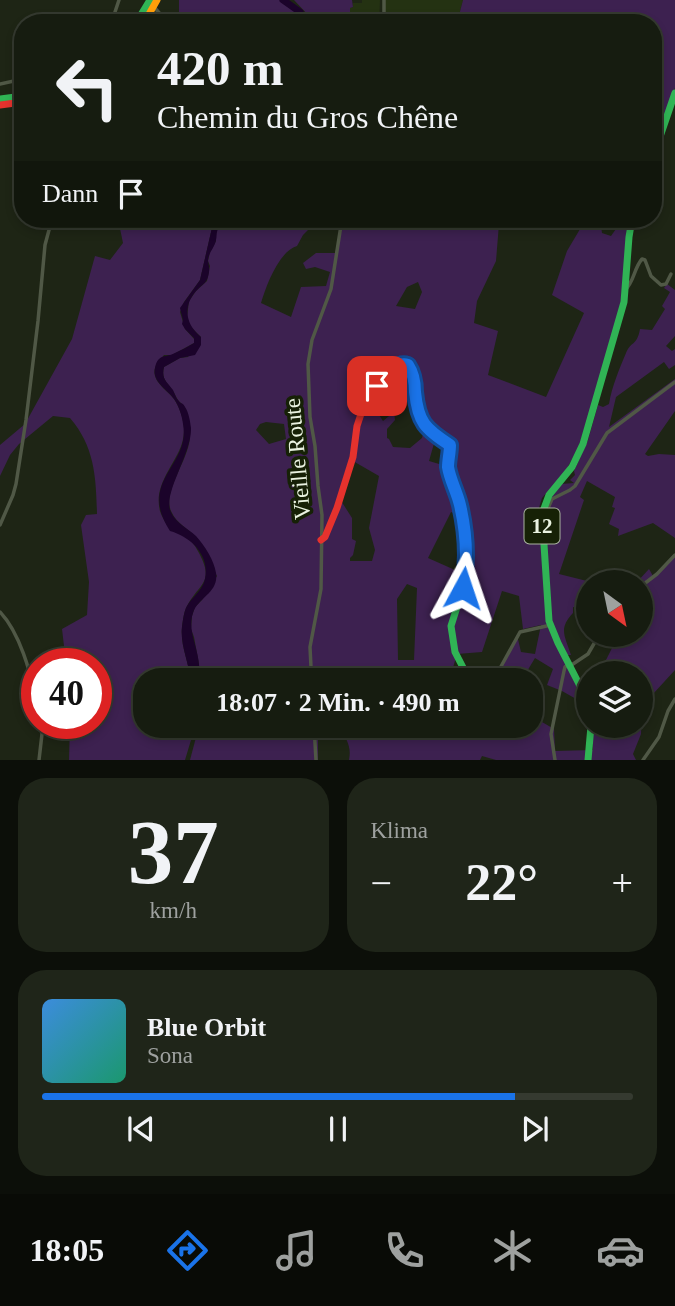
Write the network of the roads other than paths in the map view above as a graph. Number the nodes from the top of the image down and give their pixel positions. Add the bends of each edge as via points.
1 (149, 0) edge
2 (161, 14) edge
3 (675, 93) edge
4 (662, 131) edge
5 (49, 228) edge
6 (340, 228) edge
7 (630, 228) edge
8 (671, 274) dead end
9 (625, 290) junction
10 (675, 382) edge
11 (542, 521) junction
12 (0, 525) edge
13 (321, 540) junction
14 (675, 555) edge
15 (653, 577) edge
16 (0, 612) edge
17 (551, 625) junction
18 (591, 648) edge
19 (21, 651) edge
20 (569, 665) junction
21 (311, 668) edge
22 (463, 668) edge
23 (501, 668) edge
24 (576, 679) edge
25 (675, 699) edge
26 (315, 738) edge
27 (590, 738) edge
28 (41, 739) edge
29 (39, 760) edge
30 (316, 760) edge
31 (555, 760) edge
32 (588, 760) edge
33 (643, 760) edge

1 - 2 street
3 - 4 main road
5 - 12 street via 16,484
6 - 13 street, Vieille Route via 331,289 307,364
7 - 9 main road, 12
8 - 9 street via 661,285 642,259
9 - 11 main road, 12 via 579,455 547,496
10 - 11 street via 607,432 575,486 552,499
11 - 17 main road, 12
13 - 21 street, Vieille Route via 321,589 310,647
13 - 22 main road via 337,508 365,402 395,368 407,365 414,377 420,417 451,448 449,474 460,502 466,572 451,626
14 - 15 street
16 - 19 street
17 - 20 main road, 12
17 - 23 street via 520,632
18 - 20 street
20 - 24 main road, 12
20 - 31 street via 551,734
25 - 33 street
26 - 30 street
27 - 32 main road
28 - 29 street

